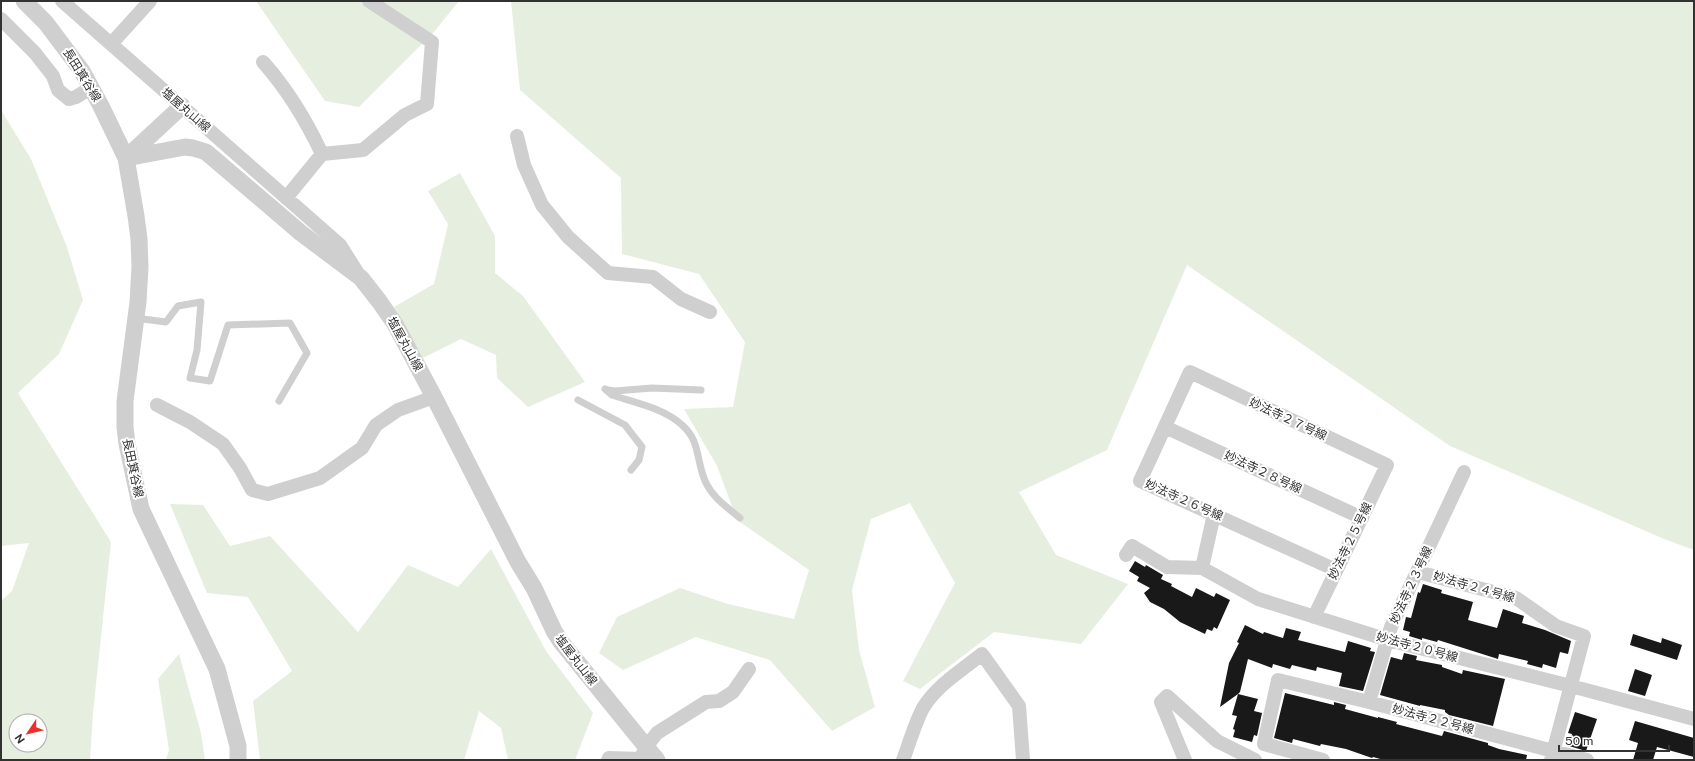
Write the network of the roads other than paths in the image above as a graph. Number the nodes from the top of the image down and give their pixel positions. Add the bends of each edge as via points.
1 (24, 1) edge
2 (62, 1) edge
3 (150, 1) edge
4 (369, 1) edge
5 (1, 19) edge
6 (111, 44) junction
7 (263, 62) dead end
8 (92, 87) junction
9 (182, 106) junction
10 (518, 136) dead end
11 (322, 154) junction
12 (126, 158) junction
13 (286, 198) junction
14 (361, 278) junction
15 (710, 312) dead end
16 (135, 318) junction
17 (1190, 372) joint
18 (701, 390) dead end
19 (434, 396) junction
20 (578, 400) dead end
21 (279, 402) dead end
22 (157, 405) dead end
23 (1165, 427) junction
24 (1387, 466) joint
25 (631, 470) dead end
26 (1464, 472) dead end
27 (1214, 514) junction
28 (740, 518) dead end
29 (1362, 518) junction
30 (1126, 556) dead end
31 (1202, 568) junction
32 (1336, 570) junction
33 (1418, 572) junction
34 (1314, 617) junction
35 (1388, 640) junction
36 (749, 669) dead end
37 (1571, 686) junction
38 (1369, 702) junction
39 (1694, 719) edge
40 (646, 756) edge
41 (1553, 756) edge
42 (1305, 758) edge
43 (238, 760) edge
44 (608, 760) edge
45 (903, 760) edge
46 (1023, 760) edge
47 (1185, 760) edge
48 (1255, 760) edge
49 (1322, 760) edge
50 (1588, 760) edge

1 - 8 street, 長田箕谷線 via 46,23
2 - 6 street, 塩屋丸山線
3 - 6 street
4 - 11 street via 432,42 427,104 405,115 363,150
5 - 8 street via 35,53 53,76 58,90 69,99
6 - 9 street, 塩屋丸山線
7 - 11 street via 296,104
8 - 12 street, 長田箕谷線
9 - 12 street
9 - 13 street, 塩屋丸山線
10 - 15 street via 524,165 542,205 574,242 608,273 653,277 681,300
11 - 13 street
12 - 14 street via 185,147 206,152 301,233
12 - 16 street, 長田箕谷線 via 139,239
13 - 14 street, 塩屋丸山線 via 340,245
14 - 19 street, 塩屋丸山線 via 395,324
16 - 21 lane via 166,322 178,306 201,302 190,378 210,381 228,325 290,323 307,354
16 - 43 street, 長田箕谷線 via 125,401 125,427 141,509 217,669 238,746
17 - 23 street, 妙法寺２６号線
17 - 24 street, 妙法寺２７号線
18 - 28 lane via 652,388 615,392 605,389 612,395 667,414 683,425 695,442 706,482 717,500
19 - 22 street via 398,410 376,425 362,448 320,478 268,494 252,490 223,444 190,422
19 - 40 street, 塩屋丸山線 via 554,631
20 - 25 lane via 625,425 642,447 639,460
23 - 27 street, 妙法寺２６号線 via 1140,481
23 - 29 street, 妙法寺２８号線
24 - 29 street, 妙法寺２５号線
26 - 33 street, 妙法寺２３号線
27 - 31 street
27 - 32 street, 妙法寺２６号線
29 - 32 street, 妙法寺２５号線
30 - 31 street via 1132,546 1167,567
31 - 34 street, 妙法寺２０号線 via 1258,599
32 - 34 street, 妙法寺２５号線
33 - 35 street, 妙法寺２３号線 via 1391,627
33 - 37 street, 妙法寺２４号線 via 1516,598 1556,626 1584,636
34 - 35 street, 妙法寺２０号線
35 - 37 street, 妙法寺２０号線
35 - 38 street, 妙法寺２３号線
36 - 40 street via 733,692 719,701 706,702 657,733
37 - 39 street, 妙法寺２０号線
37 - 41 street, 妙法寺２４号線
38 - 41 street, 妙法寺２２号線
38 - 42 street, 妙法寺２２号線 via 1278,680 1264,744
40 - 44 street
41 - 50 street, 妙法寺２２号線
42 - 49 street
45 - 46 street via 923,709 950,678 982,654 1019,706
47 - 48 street via 1161,702 1167,696 1217,741

